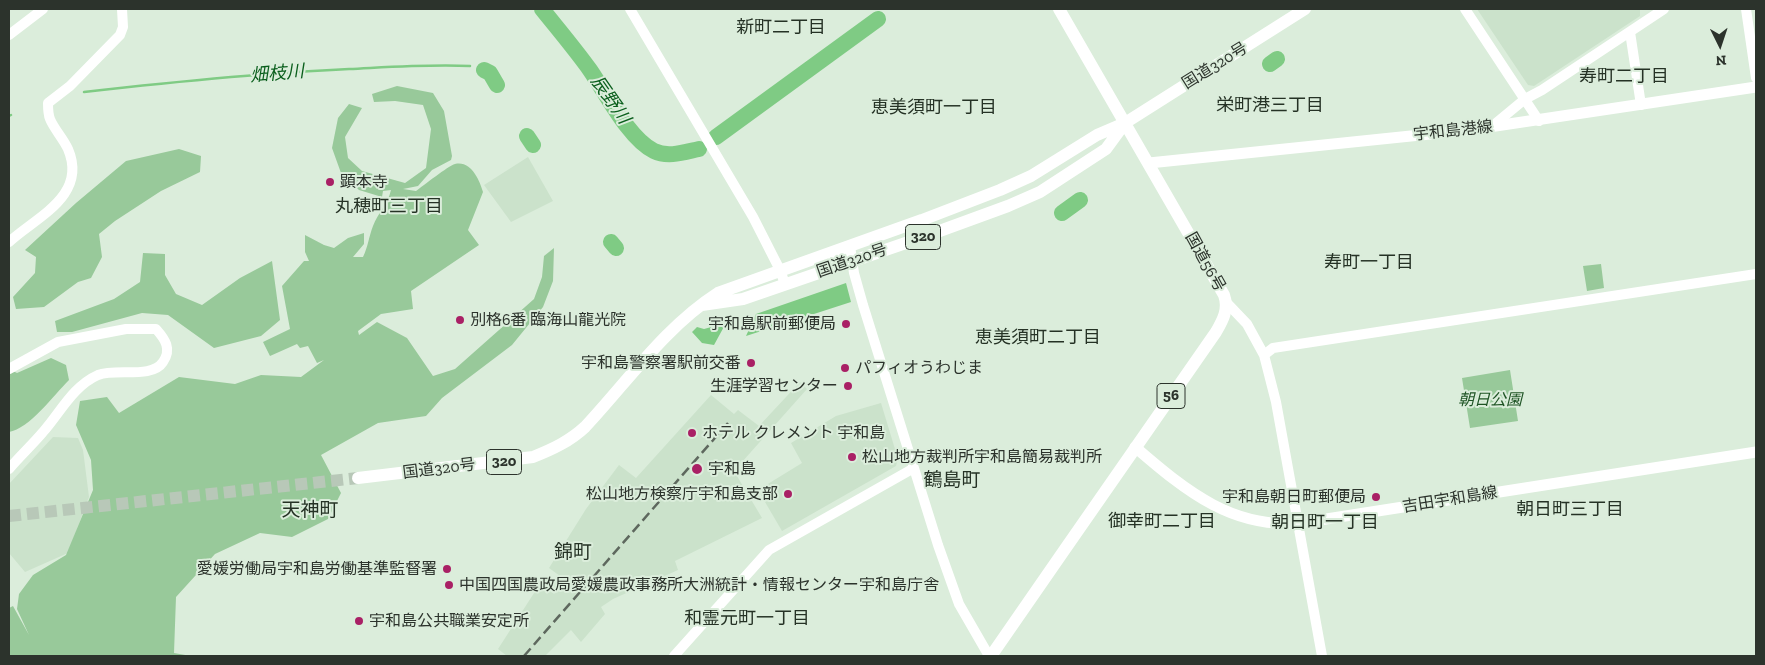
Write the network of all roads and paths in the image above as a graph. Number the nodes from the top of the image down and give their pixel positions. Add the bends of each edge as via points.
1 (43, 9) edge
2 (122, 9) edge
3 (630, 9) edge
4 (1059, 9) edge
5 (1305, 9) edge
6 (1465, 9) edge
7 (1664, 9) edge
8 (1746, 9) edge
9 (1652, 12) edge
10 (1630, 32) junction
11 (9, 35) edge
12 (1756, 78) edge
13 (1756, 87) edge
14 (1525, 99) junction
15 (1641, 105) junction
16 (1539, 121) junction
17 (1124, 123) junction
18 (1489, 128) junction
19 (1149, 163) junction
20 (9, 242) edge
21 (850, 246) junction
22 (852, 261) junction
23 (780, 270) junction
24 (1756, 274) edge
25 (785, 284) junction
26 (1226, 302) junction
27 (698, 306) junction
28 (1264, 355) junction
29 (9, 369) edge
30 (1135, 447) junction
31 (1756, 452) edge
32 (914, 468) junction
33 (9, 469) edge
34 (358, 478) tunnel mouth
35 (1297, 524) junction
36 (674, 656) edge
37 (990, 656) edge
38 (1322, 656) edge

1 - 11 street
2 - 20 street via 123,28 120,34 70,86 48,103 50,119 68,150 72,168 70,185 61,200
3 - 23 street via 753,217
4 - 17 highway, 国道56号
5 - 17 highway, 国道320号 / 320
6 - 14 street
7 - 9 street
8 - 12 street
9 - 10 street
10 - 14 street
10 - 15 street
13 - 15 main road, 宇和島港線
14 - 16 street
14 - 18 street
15 - 16 main road, 宇和島港線
16 - 18 main road, 宇和島港線
17 - 19 highway, 国道56号
17 - 21 highway, 国道320号 / 320 via 1096,135 1031,176 1000,190
17 - 22 highway, 国道320号 / 320 via 1106,149 1040,192
18 - 19 main road, 宇和島港線
19 - 26 highway, 国道56号
21 - 22 street
21 - 23 highway, 国道320号 / 320
22 - 25 highway, 国道320号 / 320
22 - 32 street
23 - 25 street
23 - 27 highway, 国道320号 / 320 via 718,293
24 - 28 street via 1273,348
25 - 27 highway, 国道320号 / 320 via 743,299
26 - 28 street via 1246,322
26 - 30 highway, 国道56号 / 56 via 1225,316 1216,332
27 - 34 highway, 国道320号 / 320 via 668,334 585,427 556,448 534,457
28 - 35 street via 1276,402
29 - 33 street via 58,342 126,330 156,329 166,339 168,352 162,364 148,372 114,371 84,383
30 - 35 main road, 吉田宇和島線 via 1179,484 1216,507 1249,519
30 - 37 highway, 国道56号 / 56
31 - 35 main road, 吉田宇和島線
32 - 36 street via 769,550
32 - 37 street via 959,604
35 - 38 street

